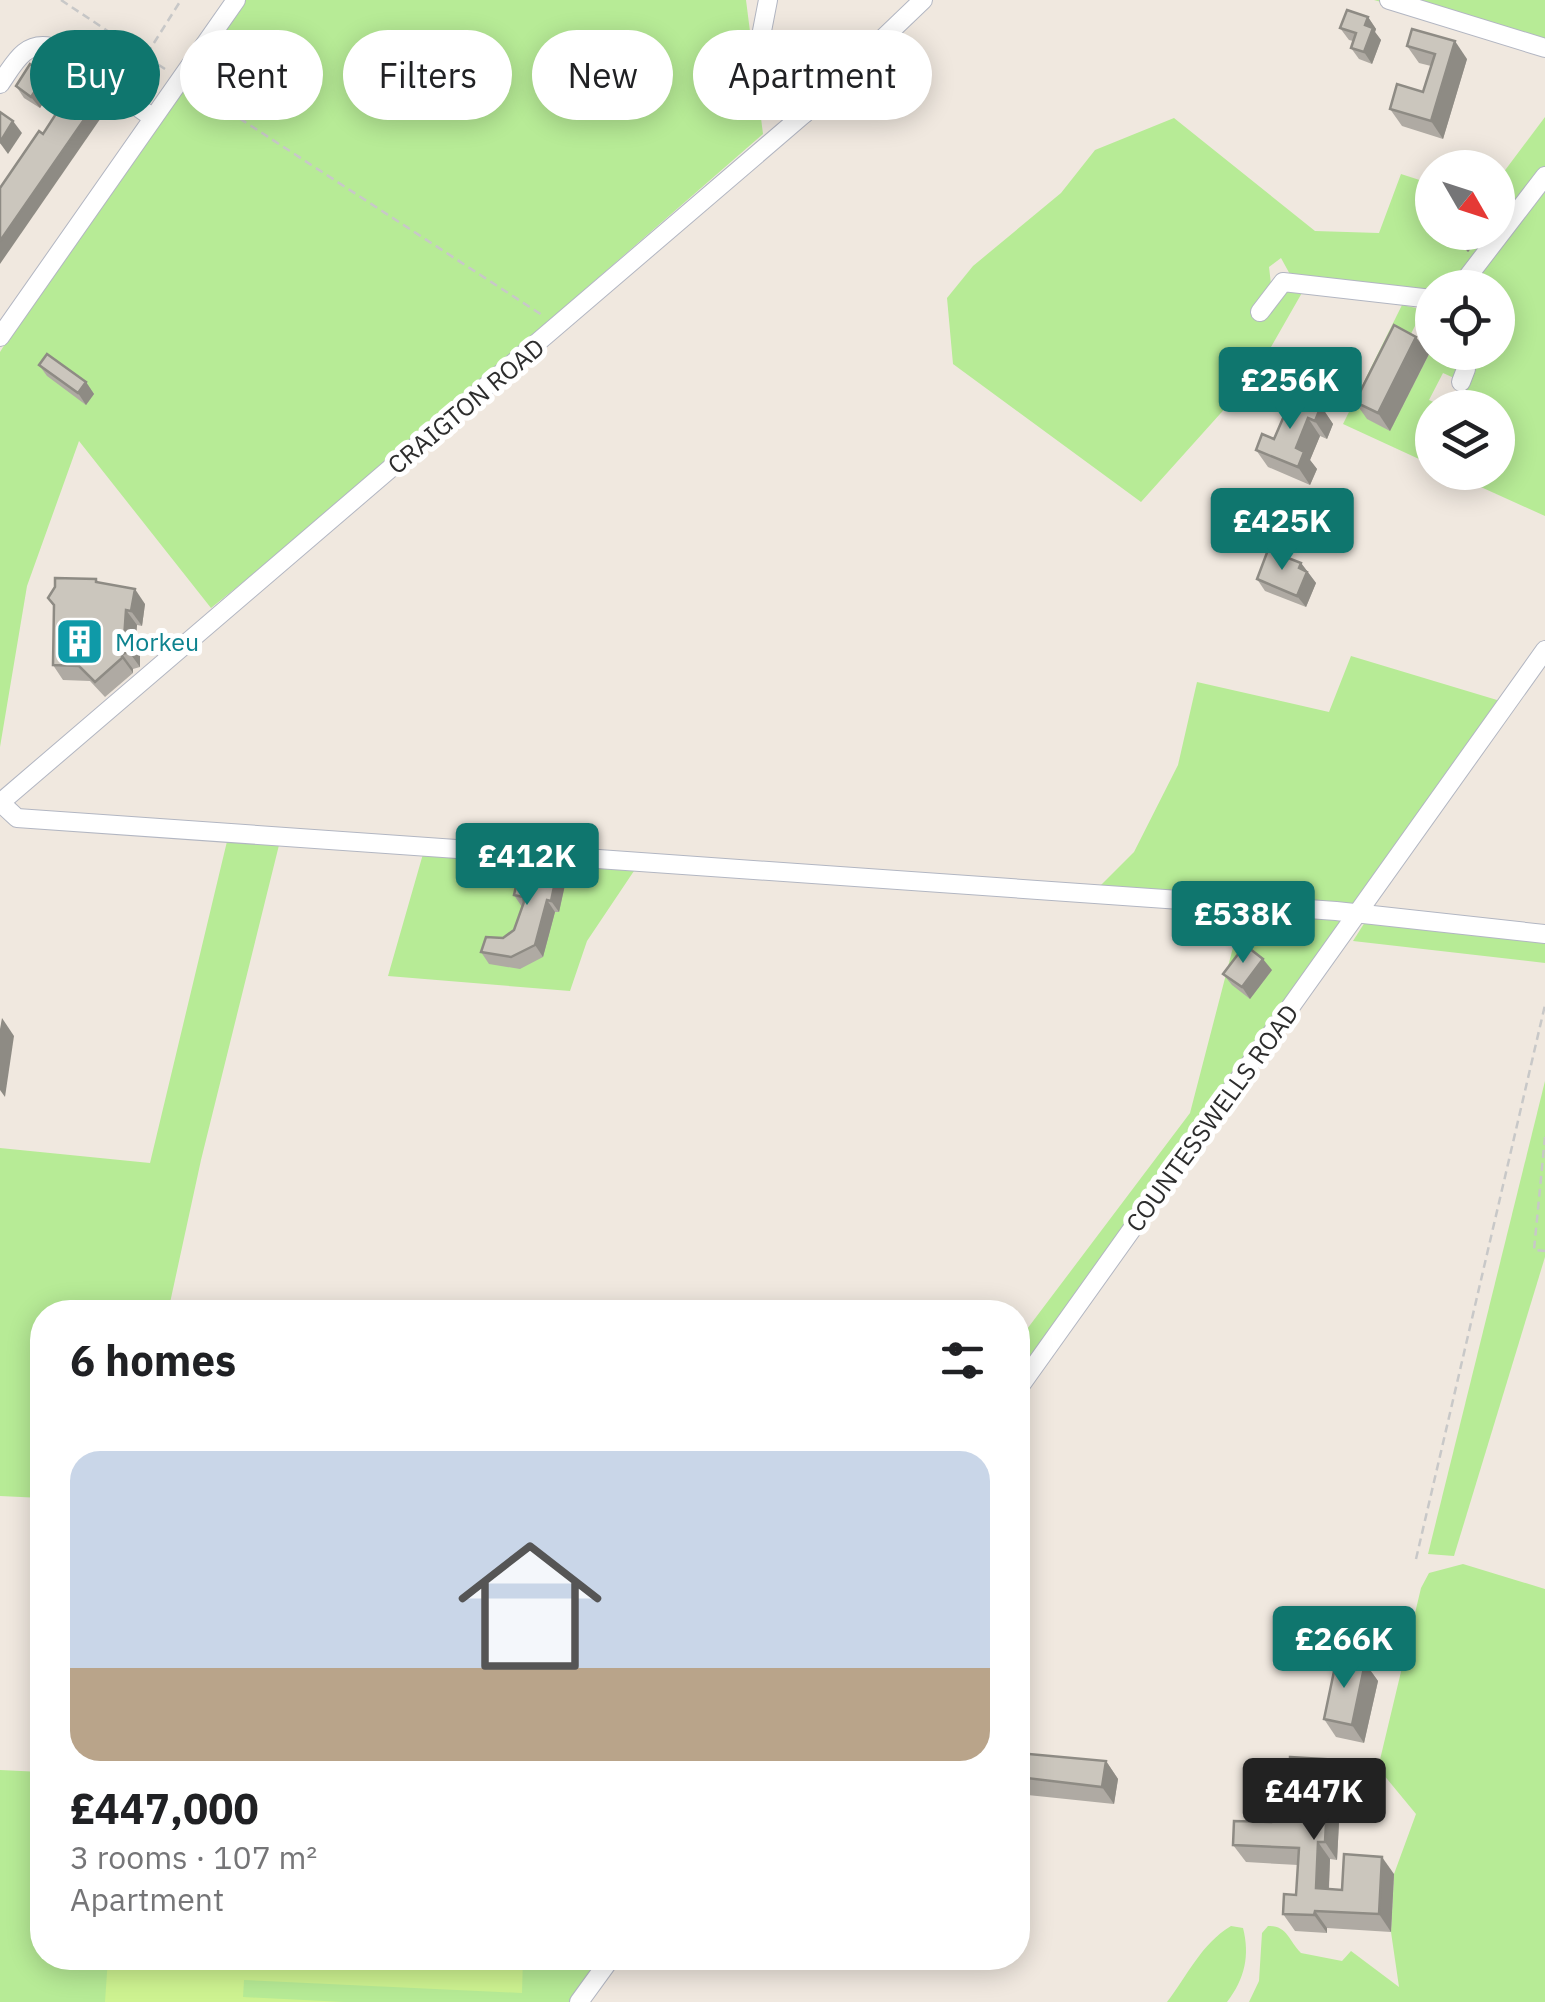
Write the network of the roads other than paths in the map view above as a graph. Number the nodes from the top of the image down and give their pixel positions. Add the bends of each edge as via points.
1 (236, 0) edge
2 (768, 0) edge
3 (923, 0) edge
4 (1389, 0) edge
5 (762, 30) edge
6 (892, 30) edge
7 (30, 46) edge
8 (1545, 48) edge
9 (0, 84) edge
10 (160, 106) edge
11 (150, 120) edge
12 (797, 120) edge
13 (1545, 176) edge
14 (1474, 270) edge
15 (1415, 296) edge
16 (1260, 312) dead end
17 (0, 337) edge
18 (1466, 370) edge
19 (1461, 382) dead end
20 (1545, 650) edge
21 (0, 803) edge
22 (1356, 916) junction
23 (1545, 934) edge
24 (1030, 1372) edge
25 (602, 1970) edge
26 (579, 2002) edge

1 - 10 street
2 - 5 street
3 - 6 street, CRAIGTON ROAD
4 - 8 street
7 - 9 street
11 - 17 street
12 - 21 street, CRAIGTON ROAD
13 - 14 street
15 - 16 street via 1280,274
18 - 19 street
20 - 22 street, COUNTESSWELLS ROAD
21 - 22 street via 16,818
22 - 23 street
22 - 24 street, COUNTESSWELLS ROAD
25 - 26 street

